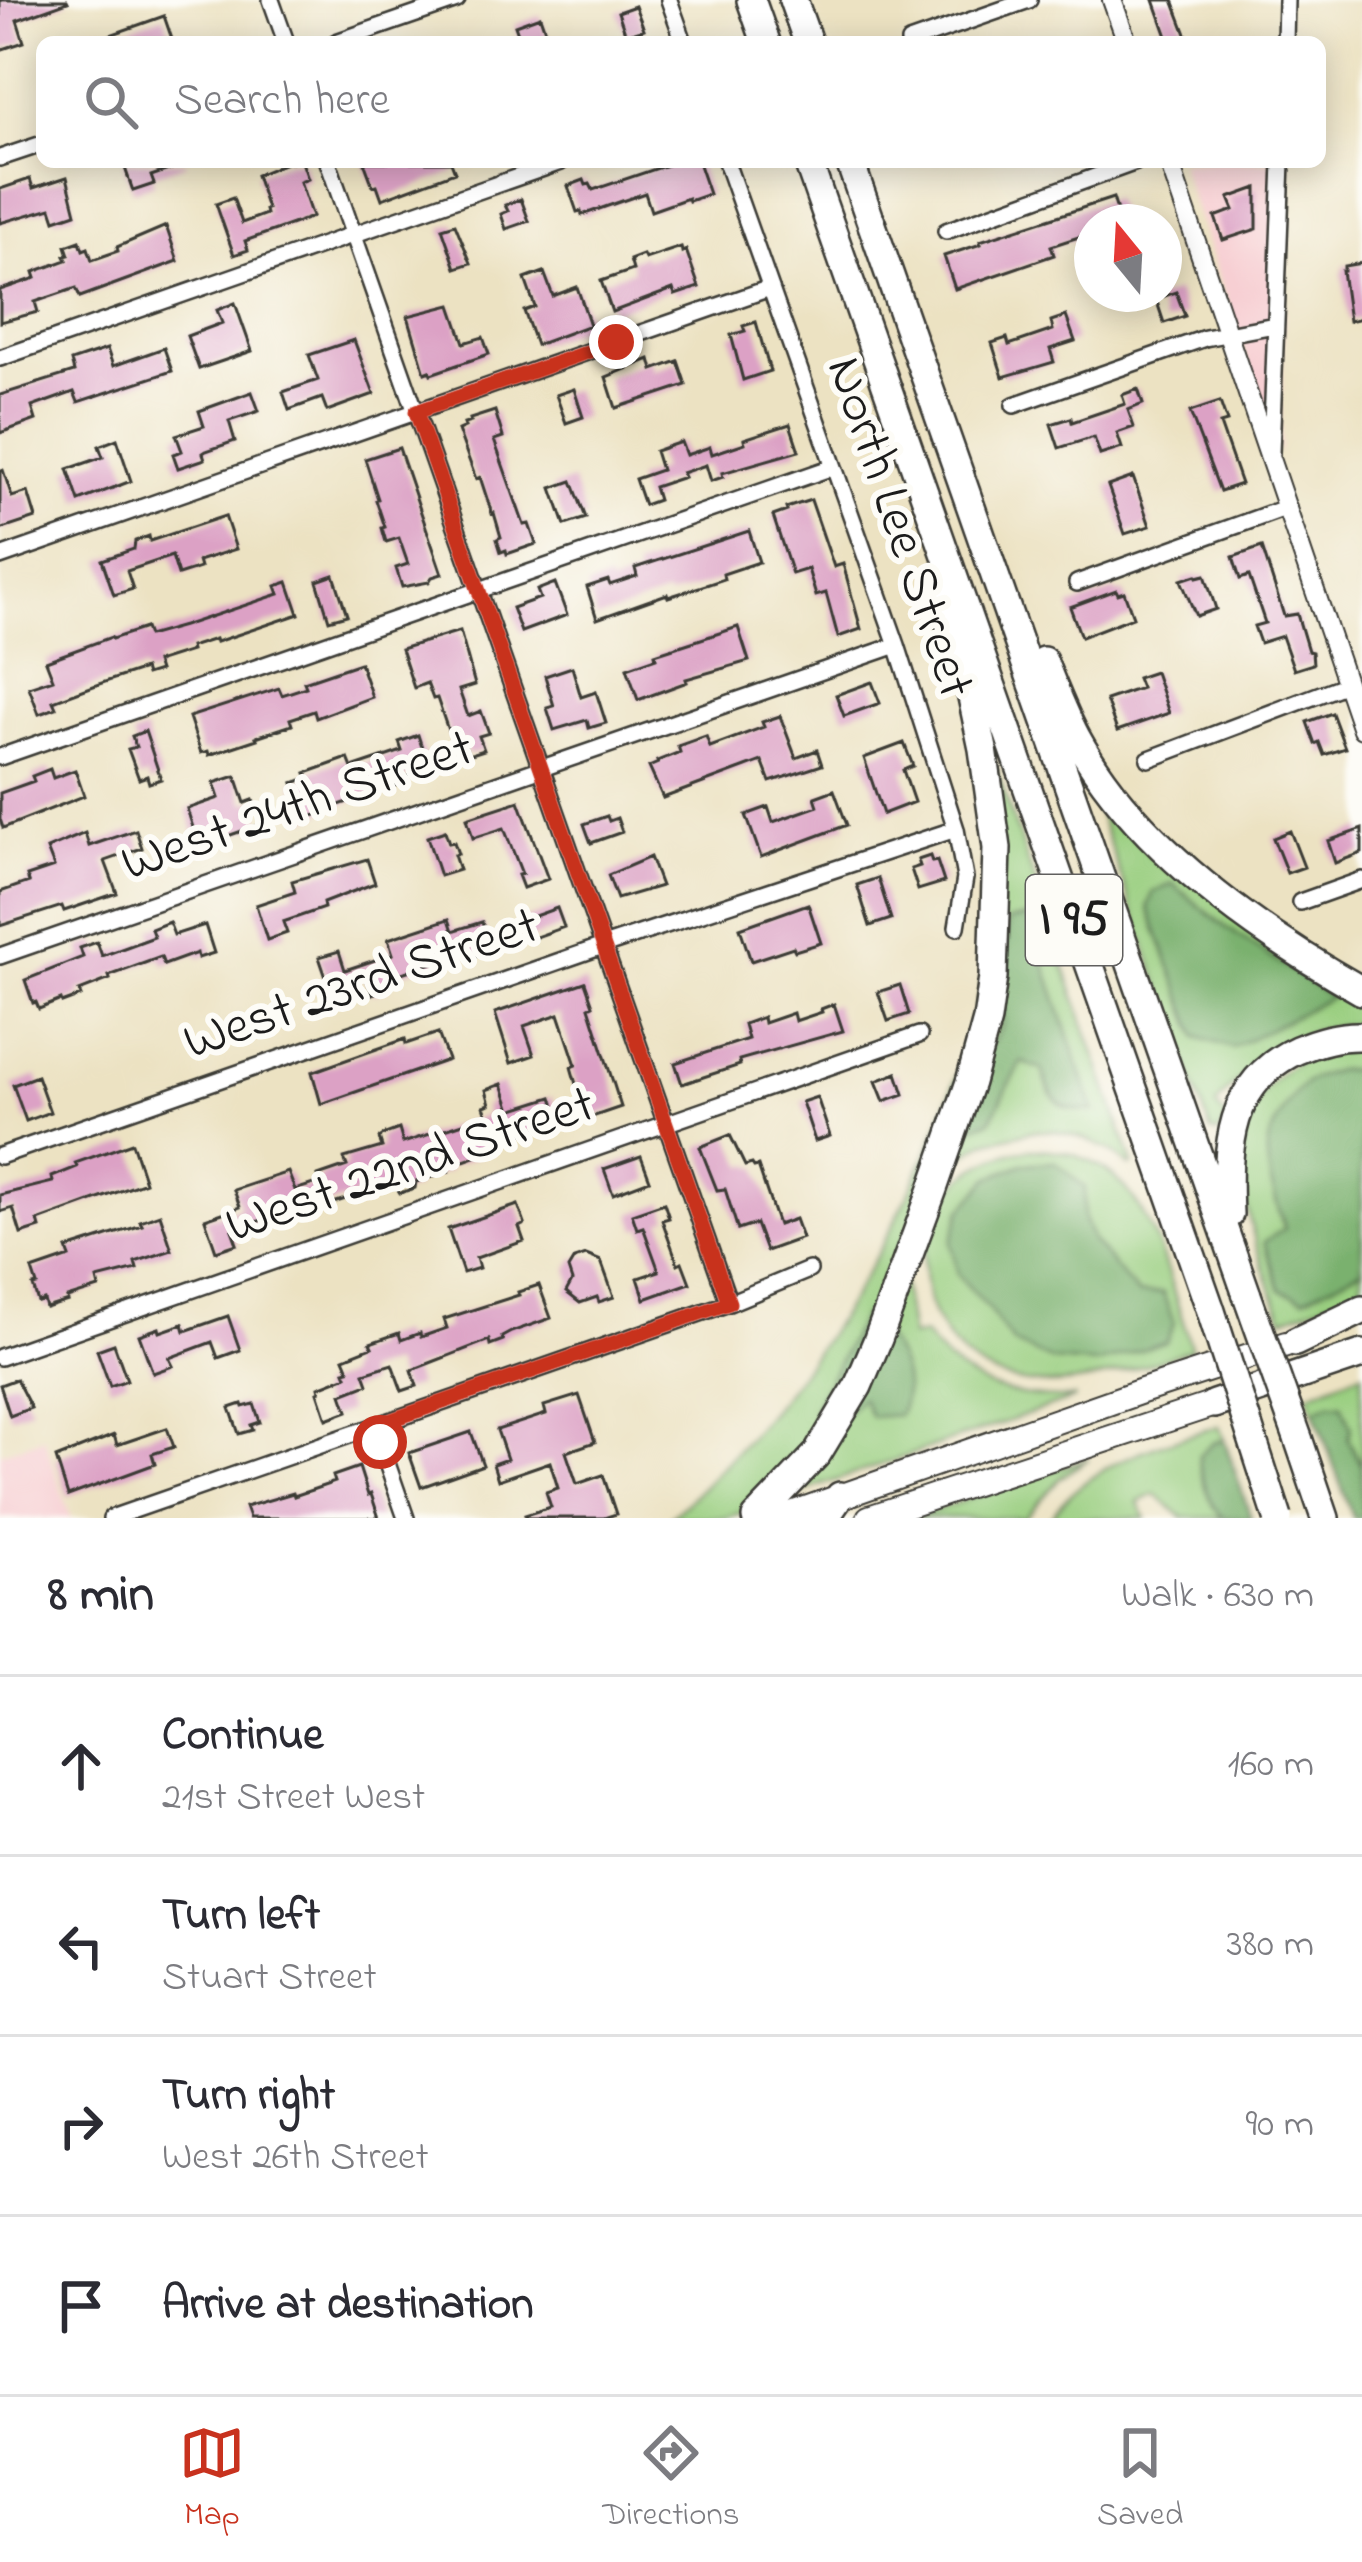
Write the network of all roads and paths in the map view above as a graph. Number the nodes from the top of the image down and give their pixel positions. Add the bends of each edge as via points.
1 (271, 0) edge
2 (457, 0) edge
3 (669, 0) edge
4 (751, 0) edge
5 (793, 0) edge
6 (1029, 0) edge
7 (1112, 0) edge
8 (1286, 0) edge
9 (284, 36) edge
10 (353, 36) edge
11 (682, 36) edge
12 (764, 36) edge
13 (806, 36) edge
14 (925, 36) edge
15 (1125, 36) edge
16 (1285, 36) edge
17 (36, 146) edge
18 (0, 158) edge
19 (330, 168) edge
20 (544, 168) edge
21 (728, 168) edge
22 (810, 168) edge
23 (852, 168) edge
24 (1119, 168) edge
25 (1171, 168) edge
26 (1282, 168) edge
27 (946, 231) dead end
28 (354, 235) junction
29 (770, 288) junction
30 (1275, 325) junction
31 (1228, 333) junction
32 (0, 358) edge
33 (1014, 405) dead end
34 (416, 412) junction
35 (1270, 457) junction
36 (833, 467) junction
37 (1288, 507) junction
38 (938, 533) junction
39 (0, 557) edge
40 (992, 571) junction
41 (1077, 583) dead end
42 (478, 591) junction
43 (897, 645) junction
44 (1347, 684) junction
45 (1362, 729) edge
46 (0, 757) edge
47 (1149, 759) dead end
48 (540, 767) junction
49 (956, 829) junction
50 (1362, 880) edge
51 (1300, 902) dead end
52 (957, 927) dead end
53 (603, 946) junction
54 (0, 956) edge
55 (1362, 991) edge
56 (919, 1035) dead end
57 (1362, 1036) edge
58 (665, 1124) junction
59 (0, 1156) edge
60 (1231, 1242) junction
61 (809, 1270) dead end
62 (729, 1303) junction
63 (1362, 1314) edge
64 (1295, 1342) joint
65 (1362, 1354) edge
66 (0, 1357) edge
67 (1214, 1404) joint
68 (374, 1426) junction
69 (833, 1507) edge
70 (111, 1518) edge
71 (406, 1518) edge
72 (757, 1518) edge
73 (780, 1518) edge
74 (869, 1518) edge
75 (1278, 1518) edge
76 (1325, 1518) edge

1 - 9 street
2 - 10 street
3 - 11 street
4 - 12 highway
5 - 13 highway
6 - 14 street
7 - 15 street
8 - 16 street
17 - 18 street
19 - 28 street
20 - 28 street
21 - 29 street, North Lee Street
22 - 38 highway, I 95
23 - 40 highway, I 95
24 - 27 street
25 - 31 street
26 - 30 street
28 - 32 street
28 - 34 street
29 - 34 street
29 - 36 street, North Lee Street
30 - 31 street
30 - 35 street
31 - 33 street
31 - 35 street
34 - 39 street
34 - 42 street
35 - 37 street
36 - 42 street
36 - 43 street, North Lee Street
37 - 41 street
37 - 44 street
38 - 72 highway via 947,615 972,697 997,848 987,1020 858,1385 817,1454
38 - 75 highway, I 95, bridge
40 - 55 highway via 1024,611 1077,738 1115,794 1188,871
40 - 60 highway, I 95
42 - 46 street
42 - 48 street
43 - 48 street, West 24th Street
43 - 49 street, North Lee Street
44 - 45 street
44 - 47 street
48 - 53 street
48 - 54 street, West 24th Street
49 - 52 street, North Lee Street via 965,878
49 - 53 street, West 23rd Street
50 - 51 street
53 - 58 street
53 - 59 street, West 23rd Street
56 - 58 street, West 22nd Street
57 - 60 highway via 1289,1054 1246,1095 1229,1145
58 - 62 street
58 - 66 street, West 22nd Street
60 - 76 highway, I 95, bridge
61 - 62 street
62 - 68 street
63 - 64 highway
64 - 69 highway via 1142,1390
65 - 67 highway
67 - 74 highway
68 - 70 street
68 - 71 street
69 - 73 highway

